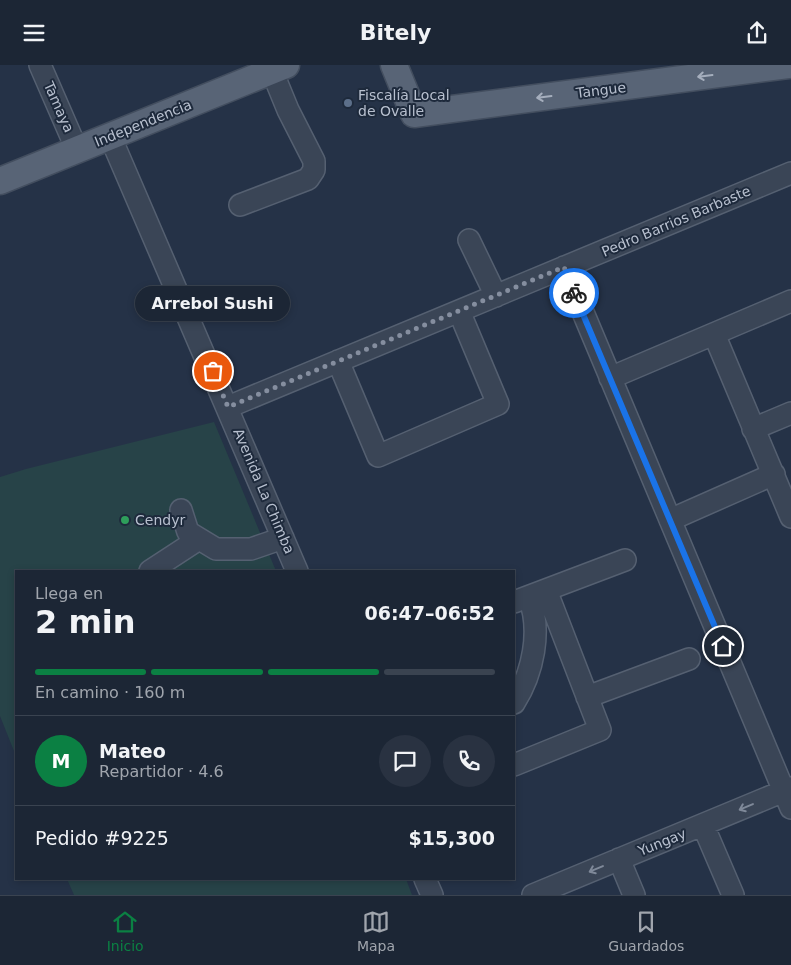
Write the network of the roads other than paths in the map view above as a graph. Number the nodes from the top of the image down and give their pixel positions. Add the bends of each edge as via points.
1 (40, 65) edge
2 (394, 65) edge
3 (788, 65) edge
4 (754, 67) edge
5 (279, 68) edge
6 (110, 136) junction
7 (77, 150) junction
8 (791, 173) edge
9 (0, 181) edge
10 (240, 205) dead end
11 (469, 241) dead end
12 (564, 267) junction
13 (496, 296) junction
14 (791, 301) edge
15 (459, 311) junction
16 (714, 334) junction
17 (338, 361) junction
18 (610, 378) junction
19 (228, 407) junction
20 (791, 413) edge
21 (754, 429) junction
22 (774, 475) junction
23 (181, 509) dead end
24 (791, 517) edge
25 (670, 520) junction
26 (283, 538) junction
27 (199, 539) junction
28 (625, 560) dead end
29 (152, 570) edge
30 (297, 570) edge
31 (530, 596) edge
32 (689, 659) dead end
33 (587, 697) junction
34 (515, 701) edge
35 (515, 765) edge
36 (789, 795) edge
37 (703, 825) junction
38 (619, 859) junction
39 (424, 880) edge
40 (537, 894) edge
41 (432, 895) edge
42 (634, 895) edge
43 (734, 895) edge

1 - 7 street, Tamaya
4 -> 2 main road, Tangue via 414,114
3 - 4 main road, Tangue
5 - 6 main road, Independencia
5 - 10 street via 288,110 312,157 314,170 308,179
6 - 7 main road, Independencia
6 - 19 street, Avenida La Chimba
7 - 9 main road, Independencia
8 - 12 street, Pedro Barrios Barbaste
11 - 13 street
12 - 13 street, Pedro Barrios Barbaste
12 - 18 street
13 - 15 street, Pedro Barrios Barbaste
14 - 16 street
15 - 17 street, Pedro Barrios Barbaste
15 - 17 street via 498,404 378,456
16 - 18 street
16 - 21 street
17 - 19 street, Pedro Barrios Barbaste
18 - 25 street
19 - 26 street, Avenida La Chimba
20 - 21 street
21 - 22 street
22 - 24 street
22 - 25 street
23 - 27 street via 188,532
25 - 36 street
26 - 27 street via 251,549 216,549
26 - 30 street, Avenida La Chimba
27 - 29 street
28 - 31 street
31 - 33 street
31 - 34 street via 534,610 533,654 525,686
32 - 33 street
33 - 35 street via 600,730
36 -> 37 street, Yungay
37 - 38 street, Yungay
37 - 43 street
38 -> 40 street, Yungay
38 - 42 street
39 - 41 street

